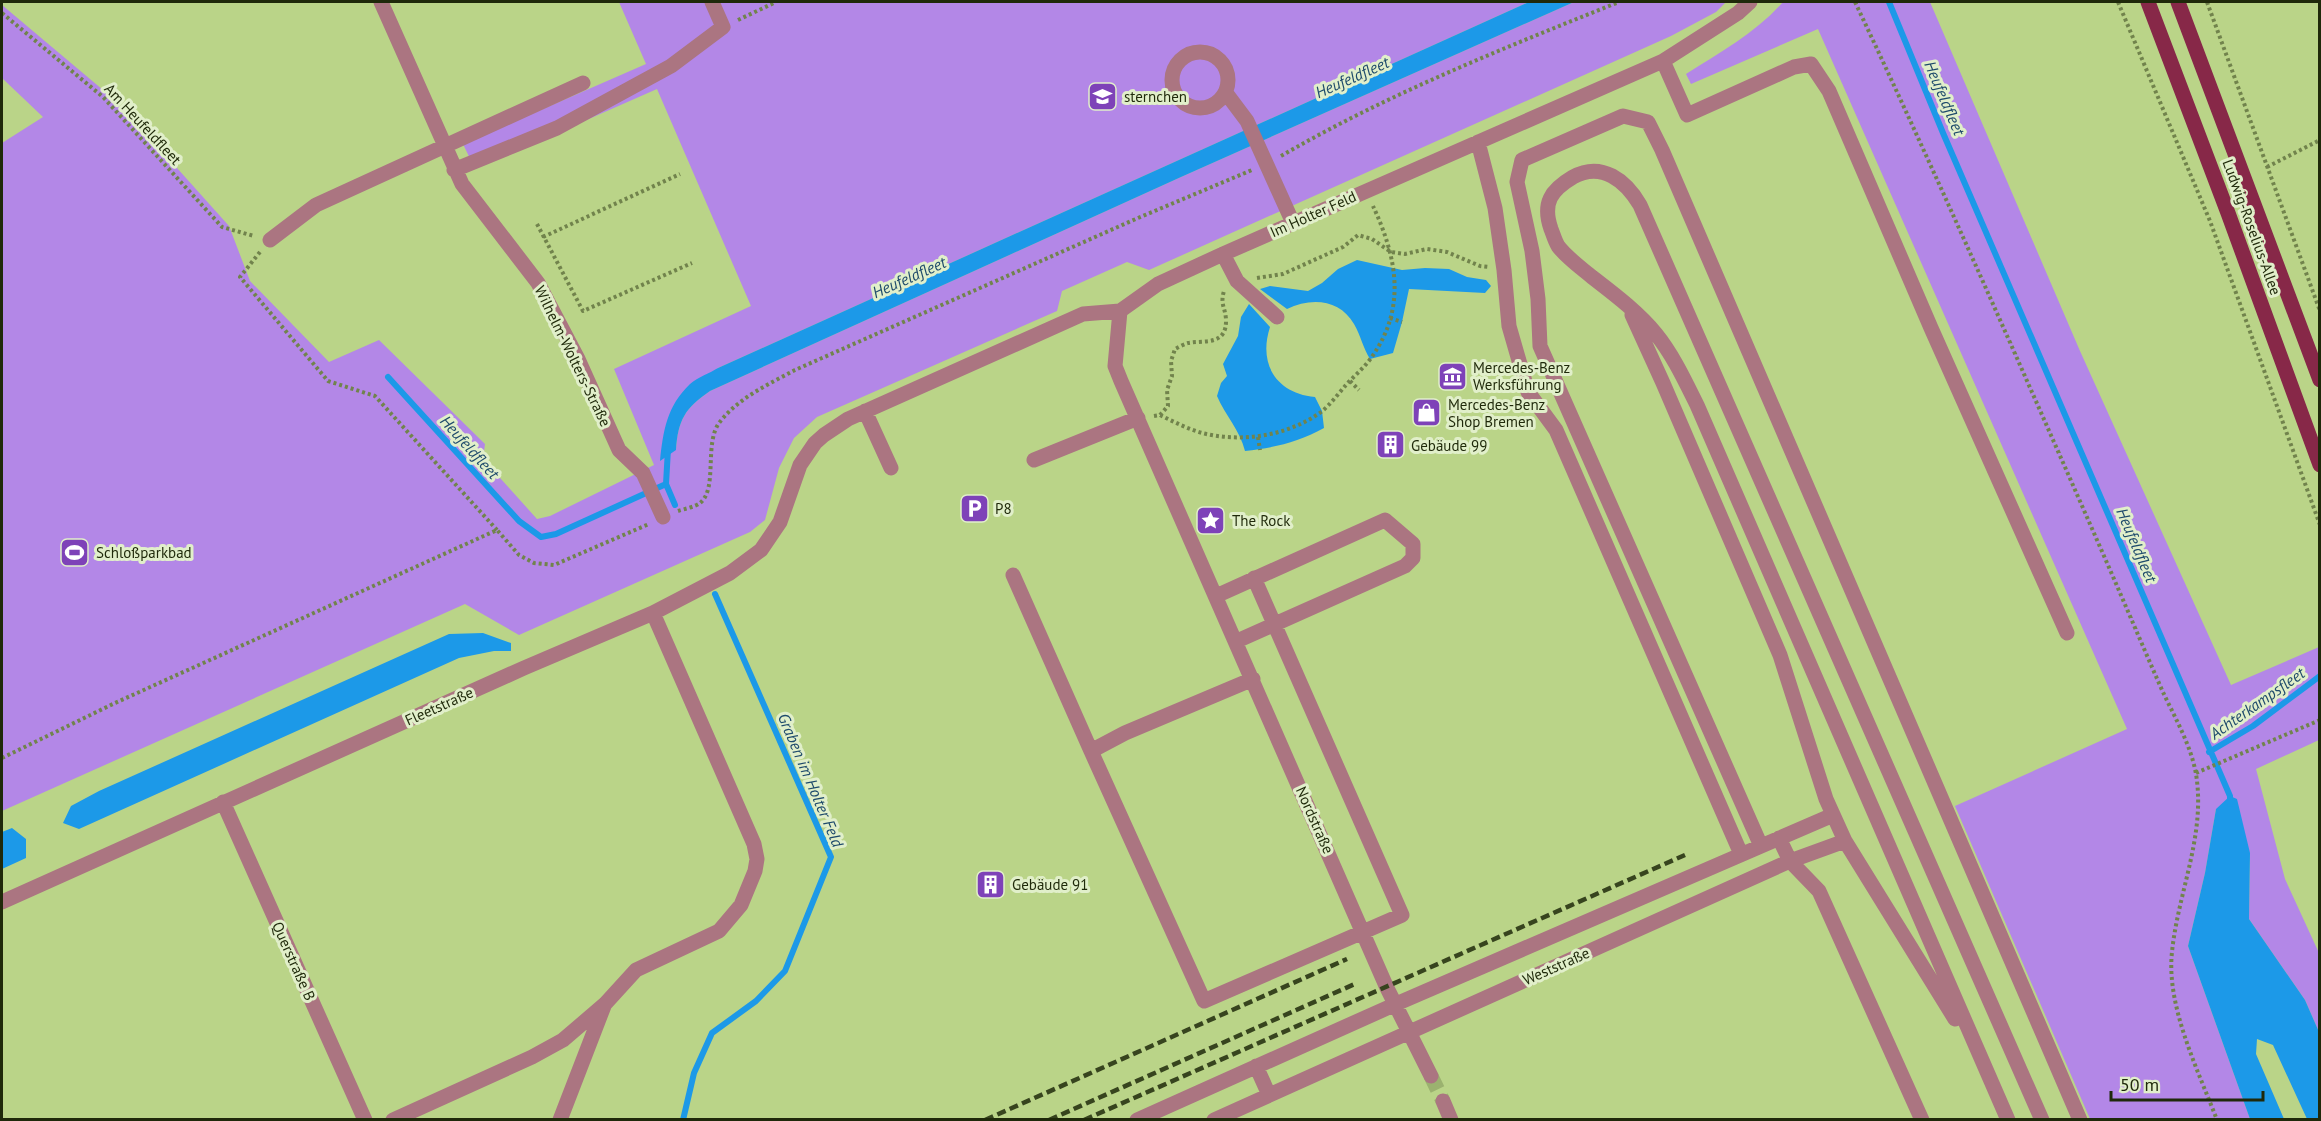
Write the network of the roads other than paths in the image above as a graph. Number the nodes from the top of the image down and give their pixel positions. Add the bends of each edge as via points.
1 (381, 2) edge
2 (712, 2) edge
3 (1750, 2) edge
4 (2148, 2) edge
5 (2178, 2) edge
6 (1663, 61) junction
7 (583, 83) dead end
8 (1226, 93) dead end
9 (1478, 142) junction
10 (446, 148) junction
11 (454, 170) junction
12 (1293, 223) junction
13 (270, 240) road end
14 (1223, 254) junction
15 (1626, 304) junction
16 (1120, 311) junction
17 (1277, 317) dead end
18 (2319, 380) edge
19 (866, 411) junction
20 (1138, 418) junction
21 (1034, 460) dead end
22 (2319, 465) edge
23 (891, 468) dead end
24 (662, 515) dead end
25 (1013, 575) dead end
26 (1254, 578) junction
27 (1216, 596) junction
28 (653, 613) junction
29 (1274, 624) junction
30 (2067, 633) dead end
31 (1237, 641) junction
32 (1253, 679) junction
33 (1091, 751) junction
34 (223, 802) junction
35 (1833, 815) junction
36 (1779, 838) junction
37 (1845, 841) junction
38 (1761, 846) junction
39 (1741, 854) junction
40 (1791, 861) junction
41 (2, 902) edge
42 (1365, 932) junction
43 (605, 1004) junction
44 (1396, 1004) junction
45 (1409, 1033) junction
46 (1983, 1064) junction
47 (1256, 1066) junction
48 (1431, 1076) tunnel mouth
49 (1269, 1095) junction
50 (1443, 1101) tunnel mouth
51 (365, 1119) edge
52 (393, 1119) edge
53 (560, 1119) edge
54 (1137, 1119) edge
55 (1214, 1119) edge
56 (1451, 1119) edge
57 (1922, 1119) edge
58 (2008, 1119) edge
59 (2042, 1119) edge
60 (2080, 1119) edge

1 - 10 street, Wilhelm-Wolters-Straße
2 - 11 street via 723,27 671,66 557,128
3 - 6 street, Im Holter Feld
4 - 22 main road, Ludwig-Roselius-Allee
5 - 18 main road, Ludwig-Roselius-Allee
6 - 9 street, Im Holter Feld
6 - 30 street via 1688,115 1794,67 1811,64 1828,91
7 - 10 street
8 - 12 street via 1247,121
9 - 12 street, Im Holter Feld
9 - 39 street via 1495,208 1509,326 1528,392 1556,430
10 - 11 street, Wilhelm-Wolters-Straße
10 - 13 street via 316,205
11 - 24 street, Wilhelm-Wolters-Straße via 538,283 619,450 643,473
12 - 14 street, Im Holter Feld
14 - 16 street, Im Holter Feld via 1158,284
14 - 17 street via 1237,280
15 - 35 street via 1664,383 1780,655
15 - 46 street via 1656,335 1697,405
15 - 59 street via 1557,245 1547,218 1548,204 1554,190 1575,176 1594,171 1611,174 1629,188 1640,205
16 - 19 street via 1083,314
16 - 20 street via 1116,366
19 - 23 street
19 - 28 street, Fleetstraße via 815,443 800,465 780,522 761,550 730,573
20 - 21 street
20 - 27 street, Nordstraße
25 - 33 street
26 - 27 street
26 - 29 street
26 - 29 street via 1385,520 1413,544 1413,558 1406,566
27 - 31 street, Nordstraße
28 - 34 street, Fleetstraße
28 - 43 street via 750,829 757,859 741,905 719,931 636,970
29 - 31 street
29 - 42 street via 1402,915
31 - 32 street, Nordstraße
32 - 33 street
32 - 42 street, Nordstraße
33 - 42 street via 1204,1001
34 - 41 street, Fleetstraße
34 - 51 street, Querstraße B
35 - 36 street, Weststraße
35 - 37 street
36 - 38 street, Weststraße
36 - 40 street
37 - 40 street, Weststraße
37 - 46 street
38 - 39 street, Weststraße
38 - 60 street via 1540,345 1532,251 1517,182 1522,160 1623,116 1648,122 1662,150
39 - 44 street, Weststraße
40 - 45 street, Weststraße
40 - 57 street via 1819,891
42 - 44 street, Nordstraße
43 - 52 street via 563,1040 532,1057
43 - 53 street
44 - 45 street, Nordstraße
44 - 47 street, Weststraße
45 - 48 street, Nordstraße
45 - 49 street, Weststraße
46 - 58 street
47 - 49 street
47 - 54 street, Weststraße
49 - 55 street, Weststraße
50 - 56 street

